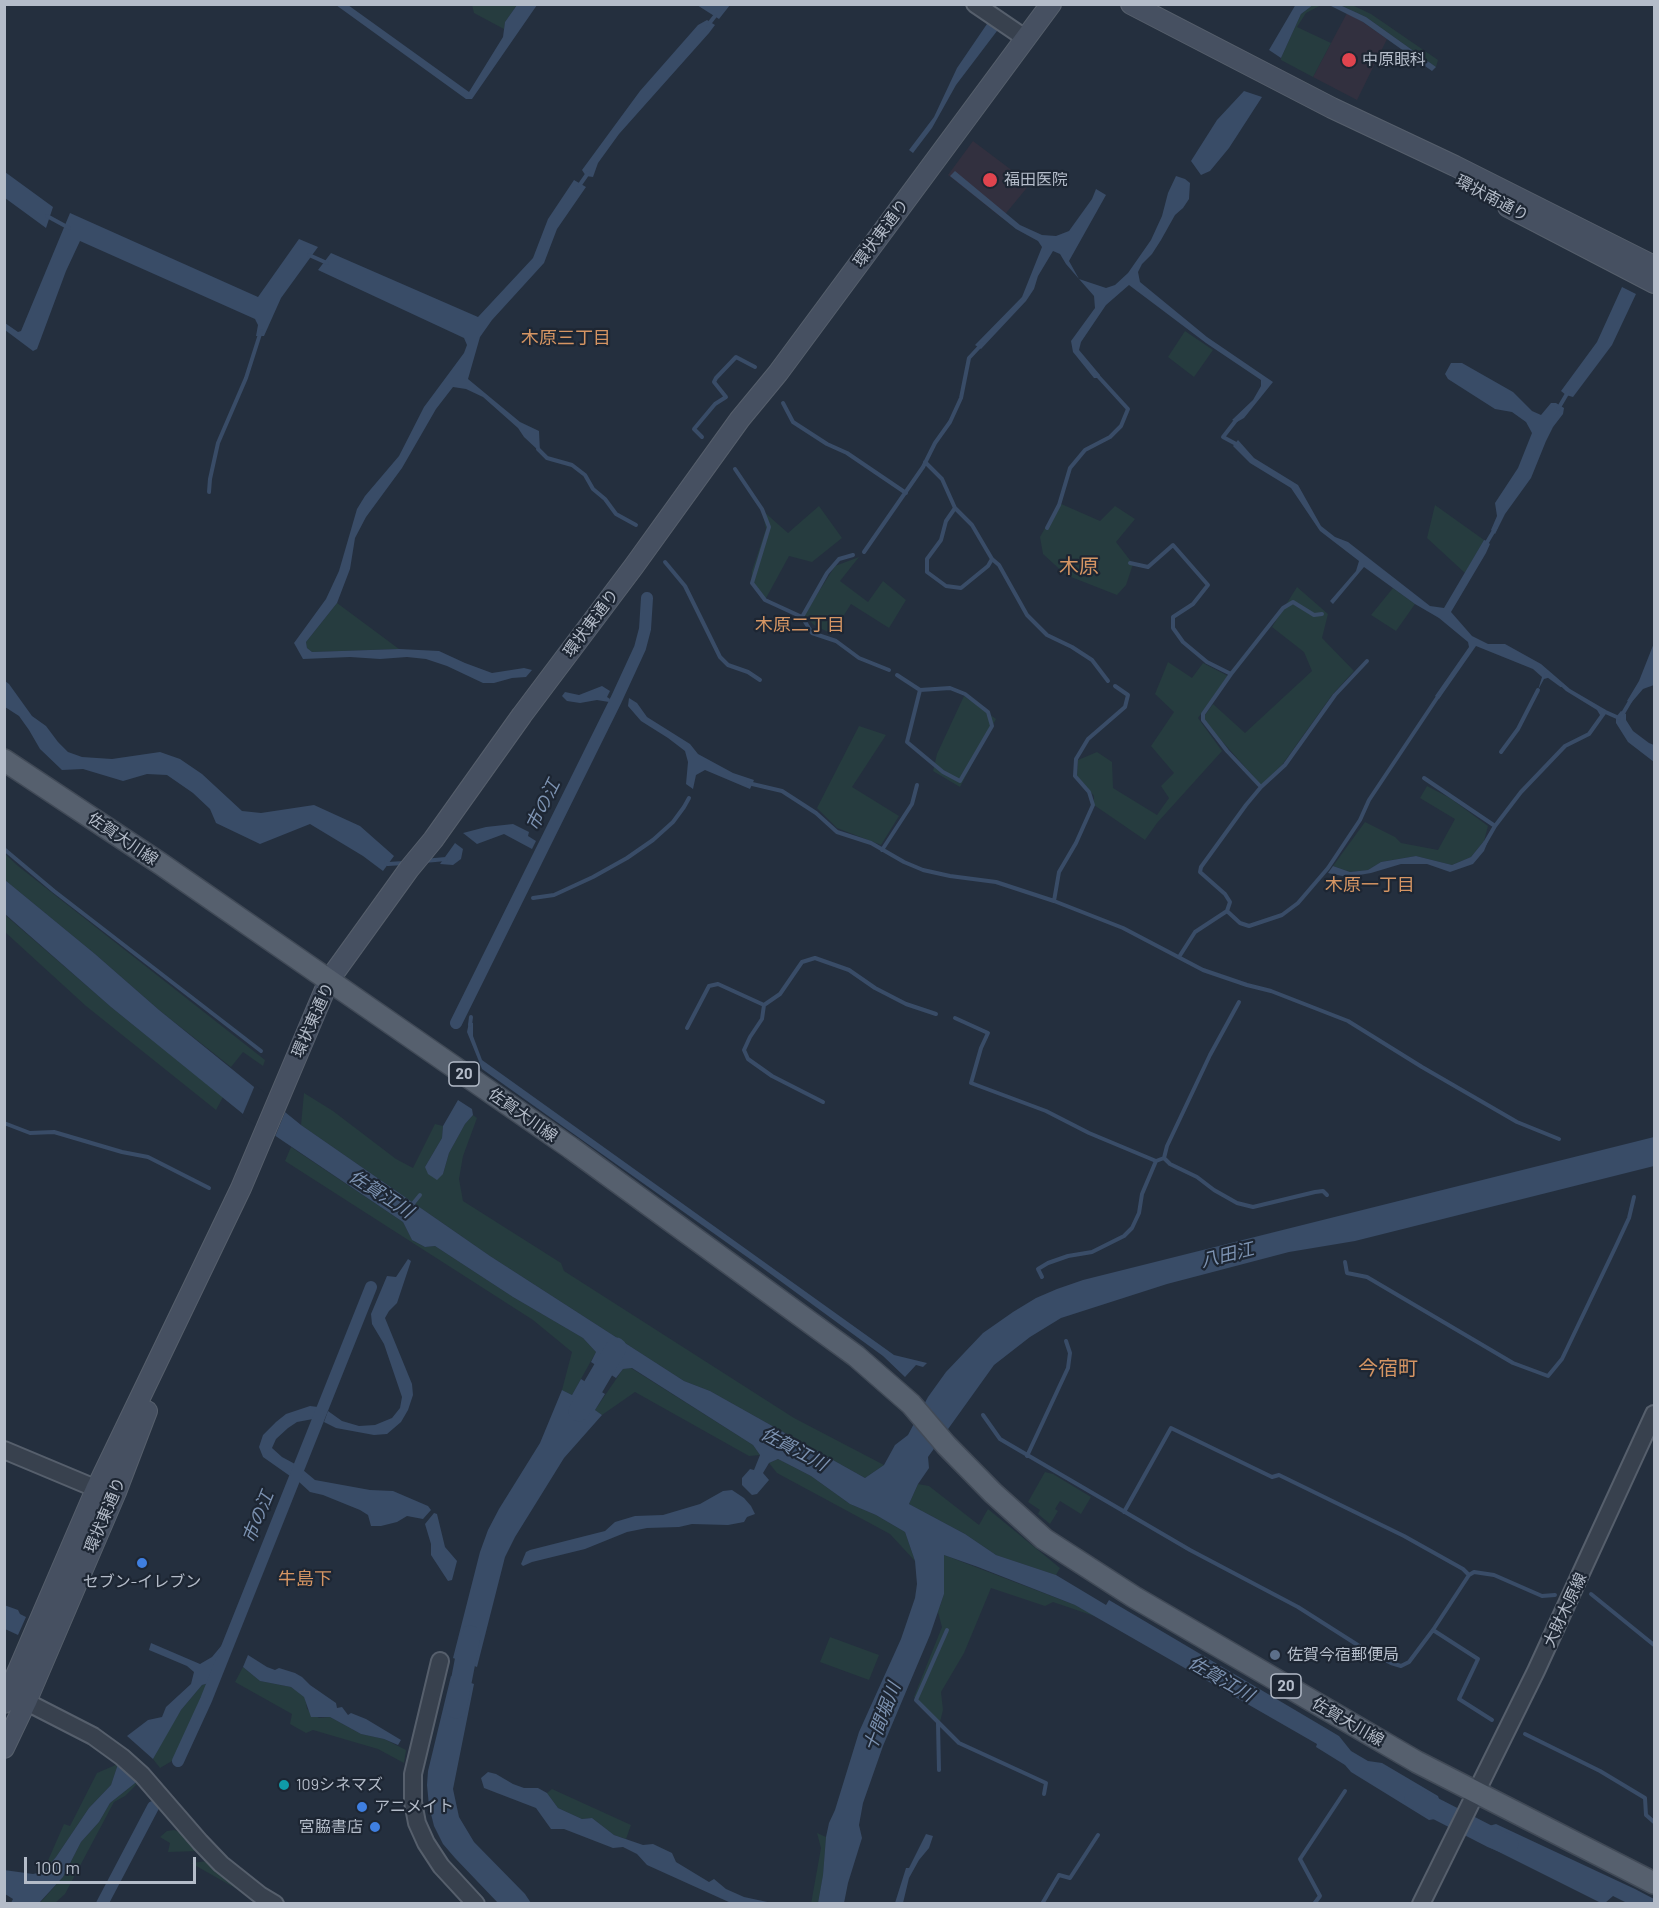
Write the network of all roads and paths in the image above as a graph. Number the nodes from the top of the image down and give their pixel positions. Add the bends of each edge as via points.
1 (975, 4) edge
2 (1051, 4) edge
3 (1131, 4) edge
4 (1025, 38) junction
5 (1332, 108) junction
6 (1654, 266) edge
7 (1654, 283) edge
8 (4, 760) edge
9 (329, 980) junction
10 (1654, 1414) edge
11 (4, 1450) edge
12 (107, 1490) junction
13 (440, 1661) dead end
14 (13, 1699) edge
15 (4, 1748) edge
16 (1474, 1797) junction
17 (1654, 1883) edge
18 (275, 1904) edge
19 (476, 1904) edge
20 (1421, 1904) edge

1 - 4 street
2 - 4 main road, 環状東通り
3 - 5 main road, 環状南通り
4 - 9 main road, 環状東通り
5 - 6 main road, 環状南通り
5 - 7 main road, 環状南通り via 1450,176
8 - 9 main road, 佐賀大川線 / 20
9 - 12 main road, 環状東通り
9 - 16 main road, 佐賀大川線 / 20 via 571,1148 856,1356 911,1404 993,1493 1044,1539 1134,1597
10 - 16 street, 大財木原線
11 - 12 street
12 - 14 main road, 環状東通り
13 - 19 street via 413,1774 413,1802 426,1844
14 - 15 main road, 環状東通り
14 - 18 street via 93,1736 122,1757 221,1864
16 - 17 main road, 佐賀大川線 / 20
16 - 20 street, 大財木原線

